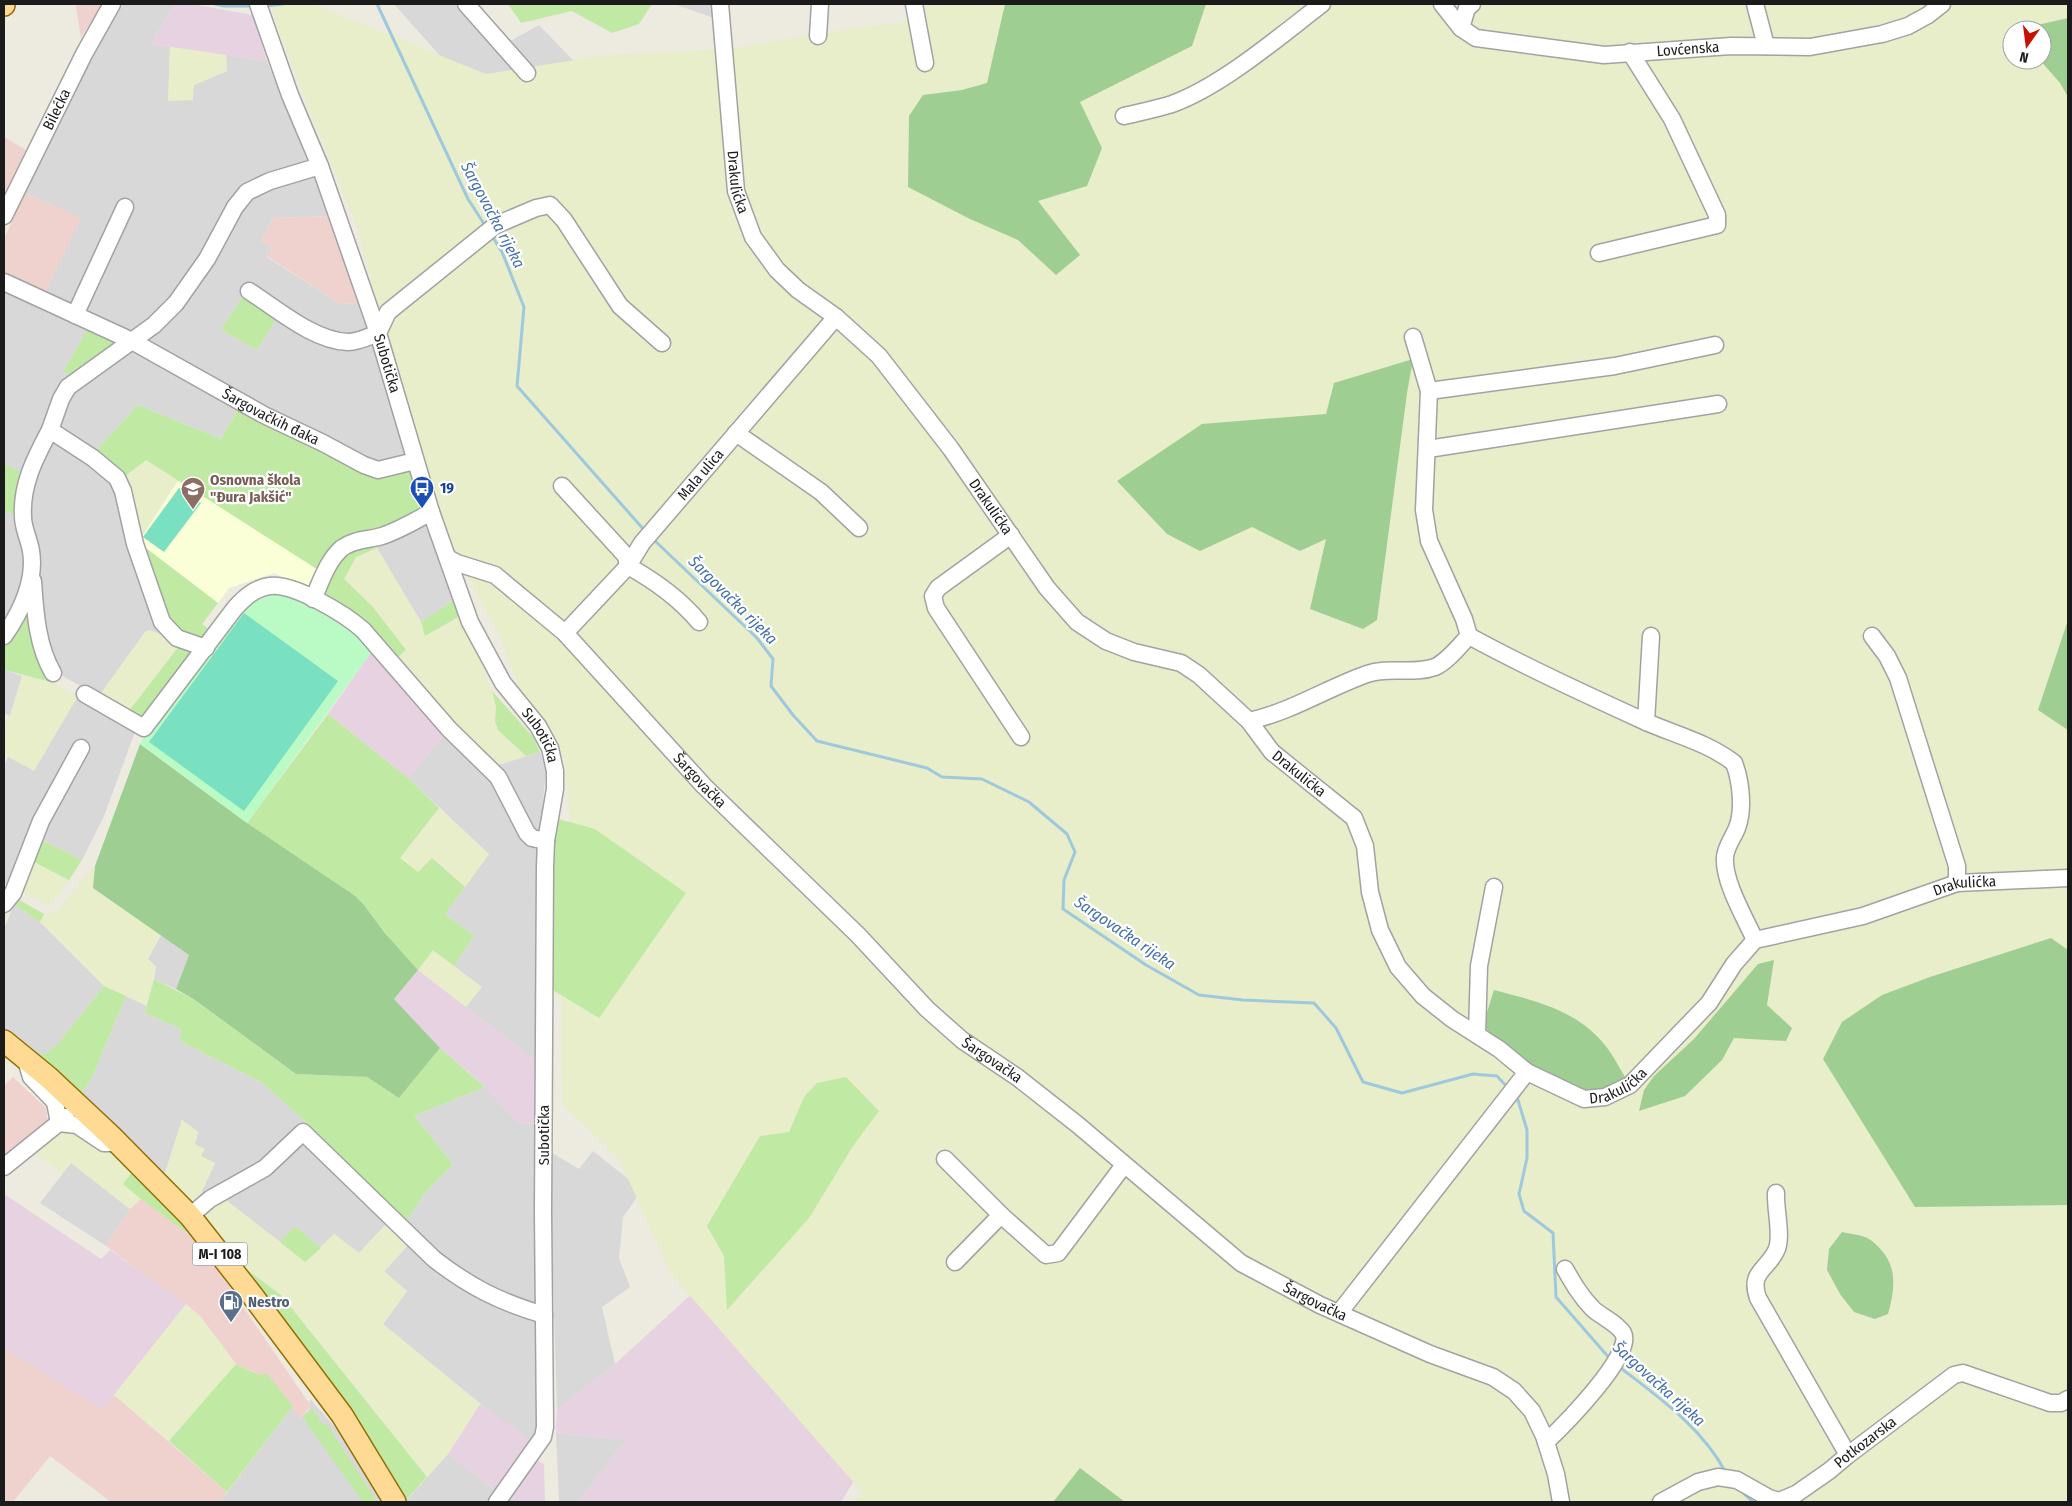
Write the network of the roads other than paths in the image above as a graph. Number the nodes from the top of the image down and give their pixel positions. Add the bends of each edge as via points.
1 (112, 4) edge
2 (258, 4) edge
3 (466, 4) edge
4 (720, 4) edge
5 (820, 4) edge
6 (914, 4) edge
7 (1322, 4) edge
8 (1442, 4) edge
9 (1472, 4) edge
10 (1755, 4) edge
11 (1942, 4) edge
12 (1461, 28) junction
13 (818, 36) dead end
14 (1766, 46) junction
15 (1630, 52) junction
16 (926, 63) dead end
17 (527, 72) dead end
18 (1124, 116) dead end
19 (320, 166) junction
20 (125, 207) dead end
21 (4, 216) edge
22 (1599, 253) dead end
23 (4, 282) edge
24 (250, 291) dead end
25 (76, 315) junction
26 (836, 317) junction
27 (378, 333) junction
28 (1413, 337) dead end
29 (132, 341) junction
30 (662, 342) dead end
31 (1715, 345) dead end
32 (1429, 392) junction
33 (1718, 404) dead end
34 (50, 430) junction
35 (736, 433) junction
36 (1428, 449) junction
37 (415, 461) junction
38 (562, 486) dead end
39 (431, 512) junction
40 (859, 528) dead end
41 (1011, 535) junction
42 (448, 558) junction
43 (628, 566) junction
44 (32, 576) junction
45 (313, 599) junction
46 (699, 622) dead end
47 (565, 633) junction
48 (4, 636) edge
49 (1469, 636) junction
50 (1651, 636) dead end
51 (1872, 636) dead end
52 (206, 648) junction
53 (53, 673) dead end
54 (85, 694) dead end
55 (1249, 721) junction
56 (1646, 722) junction
57 (1021, 736) dead end
58 (81, 748) dead end
59 (546, 841) junction
60 (2068, 878) edge
61 (1957, 883) junction
62 (1494, 887) dead end
63 (4, 905) edge
64 (4, 914) edge
65 (1755, 940) junction
66 (1477, 1034) junction
67 (4, 1040) edge
68 (25, 1057) junction
69 (1527, 1072) junction
70 (80, 1106) junction
71 (58, 1123) junction
72 (119, 1143) junction
73 (945, 1160) dead end
74 (1124, 1165) junction
75 (4, 1167) edge
76 (1776, 1193) dead end
77 (1001, 1215) junction
78 (190, 1216) junction
79 (954, 1262) dead end
80 (1565, 1269) dead end
81 (1339, 1313) junction
82 (544, 1315) junction
83 (2068, 1399) edge
84 (1546, 1442) junction
85 (1848, 1455) junction
86 (396, 1502) edge
87 (497, 1502) edge
88 (1561, 1502) edge
89 (1661, 1502) edge

1 - 21 street, Bilećka
2 - 19 street, Subotička via 290,95
3 - 17 street
4 - 26 street, Drakulićka via 733,169 736,191 746,220 753,237 777,270 798,290
5 - 13 street
6 - 16 street
7 - 18 street via 1212,83 1174,103
8 - 12 street, Lovćenska
9 - 12 street via 1467,8
10 - 14 street
11 - 14 street, Lovćenska via 1908,26 1882,34 1810,47
12 - 15 street, Lovćenska via 1476,38 1488,40 1604,55
14 - 15 street, Lovćenska
15 - 22 street via 1672,119 1717,215 1717,225
19 - 27 street, Subotička
19 - 29 street via 270,181 247,192 176,303
20 - 25 street
23 - 25 street, Šargovačkih đaka
24 - 27 street via 317,335 350,342
25 - 29 street, Šargovačkih đaka
26 - 35 street, Mala ulica
26 - 41 street, Drakulićka via 879,356 951,449
27 - 30 street via 388,312 496,225 550,205 564,220 620,306
27 - 37 street, Subotička
28 - 32 street
29 - 34 street via 68,386
29 - 37 street, Šargovačkih đaka via 264,415 364,465 378,470
31 - 32 street via 1615,366
32 - 36 street
33 - 36 street
34 - 44 street via 31,465 24,495 23,517 31,552
34 - 52 street via 93,458 116,478 123,491 135,544 162,622 177,638
35 - 40 street via 821,492
35 - 43 street, Mala ulica via 642,544
36 - 49 street via 1424,510 1429,541
37 - 39 street, Subotička
38 - 43 street via 626,556
39 - 42 street, Subotička
39 - 45 street via 380,537 360,540 342,548 327,568
41 - 55 street, Drakulićka via 1047,588 1077,622 1106,641 1134,652 1180,663 1206,681
41 - 57 street via 938,588 933,596 936,608
42 - 47 street, Šargovačka via 495,574
42 - 59 street, Subotička via 483,649 550,748 555,789
43 - 46 street via 654,580
43 - 47 street, Mala ulica
44 - 48 street
44 - 53 street via 36,617
45 - 52 street via 283,586 270,586 248,594
45 - 59 street via 353,621 362,630 449,729 498,777 527,833 532,838
47 - 74 street, Šargovačka via 704,786 858,935 927,1008 962,1040 1017,1077
49 - 55 street via 1437,666 1417,671 1384,670 1368,674 1292,709
49 - 56 street
50 - 56 street
51 - 61 street via 1898,678 1957,866
52 - 54 street via 144,728
55 - 66 street, Drakulićka via 1272,752 1354,818 1365,846 1370,892 1380,930 1398,967 1423,996
56 - 65 street via 1719,753 1734,763 1740,798 1739,824 1726,848 1725,864
58 - 63 street via 41,822
59 - 82 street, Subotička
60 - 61 street, Drakulićka
61 - 65 street, Drakulićka via 1864,916
62 - 66 street via 1479,966
63 - 64 street
65 - 69 street, Drakulićka via 1734,964 1709,1002 1630,1085 1605,1096 1584,1099
66 - 69 street, Drakulićka
67 - 68 main road, M-I 108
68 - 70 main road, M-I 108
68 - 71 street via 31,1077 55,1102
69 - 81 street
70 - 71 street
70 - 72 main road, M-I 108
71 - 72 street via 77,1125 99,1142
71 - 75 street
72 - 78 main road, M-I 108
73 - 77 street
74 - 77 street via 1058,1253 1046,1255
74 - 81 street, Šargovačka via 1242,1263
76 - 85 street via 1779,1240 1776,1251 1757,1275 1754,1286
77 - 79 street
78 - 82 street via 210,1200 265,1168 303,1132 452,1273 506,1304
78 - 86 main road, M-I 108 via 342,1414
80 - 84 street via 1578,1292 1625,1338 1615,1360 1576,1414
81 - 84 street, Šargovačka via 1430,1354 1492,1377 1514,1391 1532,1411
82 - 87 street, Subotička via 545,1432
83 - 85 street, Potkozarska via 2050,1403 1963,1374 1954,1375
84 - 88 street, Šargovačka
85 - 89 street, Potkozarska via 1796,1494 1779,1500 1737,1480 1718,1477 1698,1482

